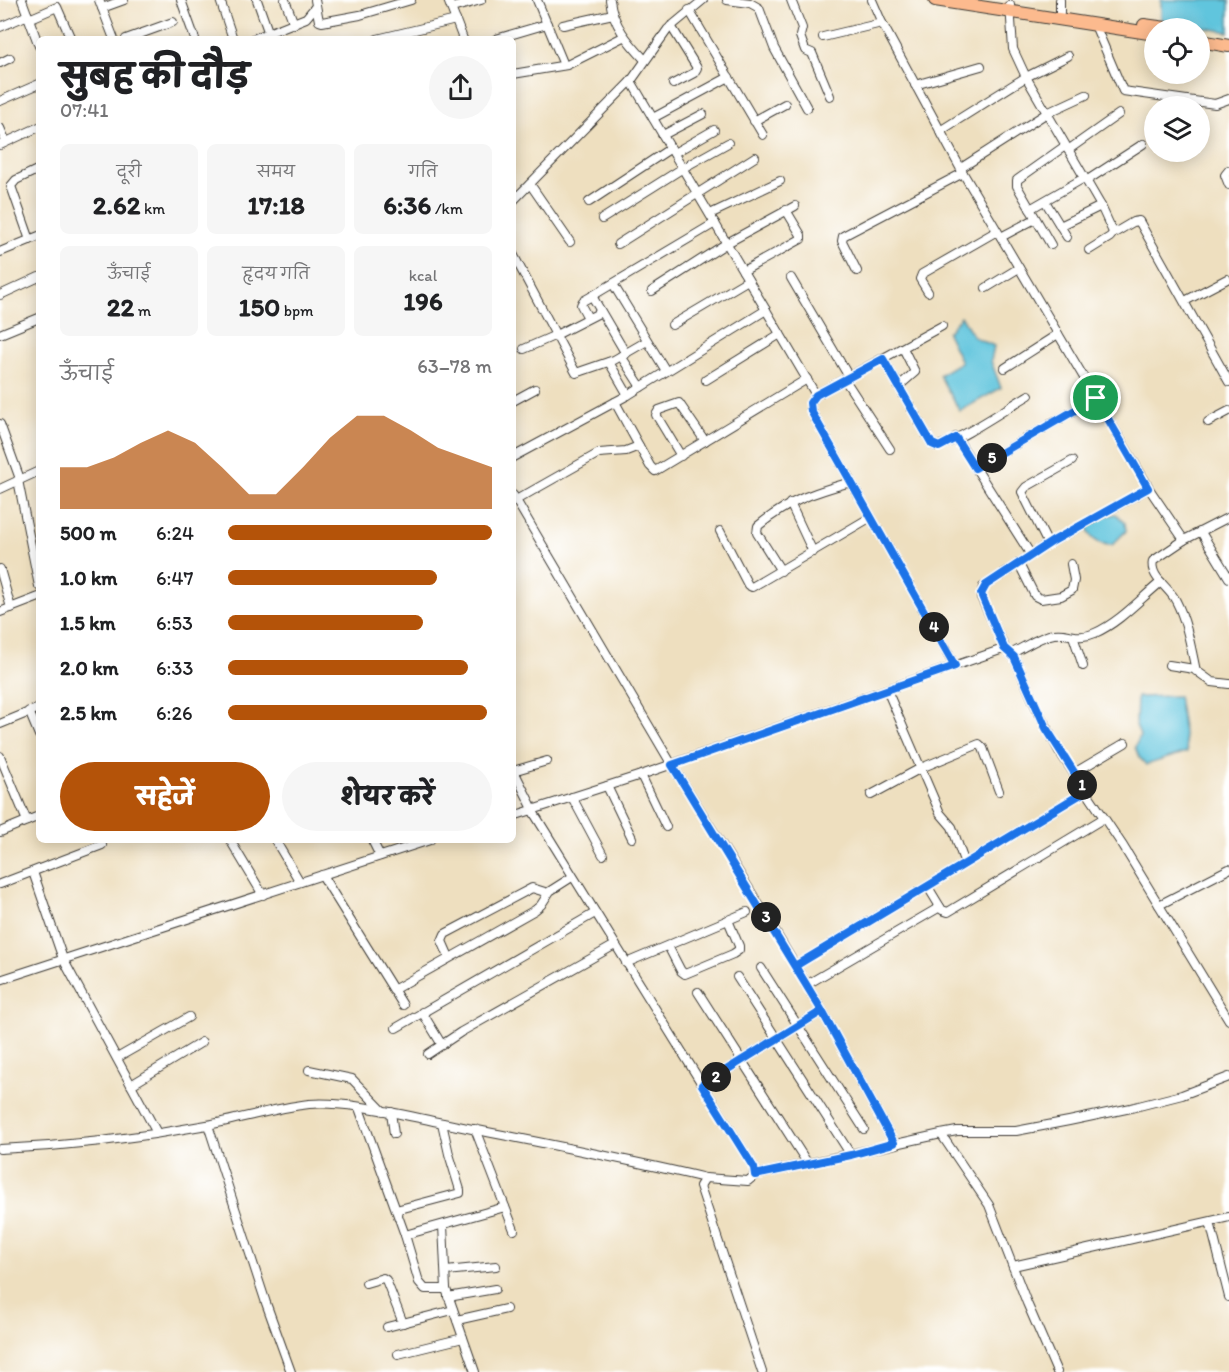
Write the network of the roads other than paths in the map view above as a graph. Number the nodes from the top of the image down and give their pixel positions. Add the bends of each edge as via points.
1 (22, 0) edge
2 (124, 0) edge
3 (181, 0) edge
4 (220, 0) edge
5 (257, 0) edge
6 (285, 0) edge
7 (411, 0) edge
8 (481, 0) edge
9 (537, 0) edge
10 (610, 0) edge
11 (703, 0) edge
12 (727, 0) edge
13 (791, 0) edge
14 (872, 0) edge
15 (935, 0) edge
16 (972, 2) edge
17 (315, 3) edge
18 (100, 4) edge
19 (450, 4) edge
20 (1060, 6) edge
21 (1011, 9) junction
22 (689, 10) junction
23 (612, 14) junction
24 (28, 17) junction
25 (456, 20) junction
26 (173, 22) dead end
27 (882, 23) junction
28 (1144, 23) edge
29 (294, 24) junction
30 (547, 24) junction
31 (563, 25) dead end
32 (1095, 25) junction
33 (671, 26) junction
34 (0, 27) edge
35 (1144, 32) edge
36 (269, 34) junction
37 (1210, 35) edge
38 (70, 36) edge
39 (113, 36) edge
40 (134, 36) edge
41 (194, 36) edge
42 (232, 36) edge
43 (263, 36) edge
44 (392, 36) edge
45 (462, 36) edge
46 (506, 36) edge
47 (623, 36) junction
48 (823, 37) dead end
49 (36, 38) edge
50 (1229, 38) edge
51 (1210, 43) edge
52 (1229, 46) edge
53 (1068, 56) dead end
54 (10, 58) dead end
55 (645, 60) junction
56 (0, 63) edge
57 (564, 65) junction
58 (981, 66) dead end
59 (516, 73) edge
60 (729, 77) junction
61 (1026, 77) junction
62 (632, 81) junction
63 (673, 84) dead end
64 (36, 85) edge
65 (915, 85) junction
66 (1086, 95) dead end
67 (830, 96) dead end
68 (1229, 99) edge
69 (0, 102) edge
70 (785, 104) dead end
71 (807, 108) dead end
72 (1047, 113) junction
73 (703, 114) dead end
74 (1119, 114) dead end
75 (653, 118) junction
76 (754, 121) junction
77 (0, 128) edge
78 (36, 128) edge
79 (714, 130) dead end
80 (940, 131) junction
81 (663, 135) junction
82 (763, 135) dead end
83 (728, 143) dead end
84 (3, 144) edge
85 (1143, 144) dead end
86 (1067, 148) junction
87 (672, 151) junction
88 (755, 157) dead end
89 (683, 168) junction
90 (36, 170) edge
91 (962, 170) junction
92 (1229, 170) edge
93 (780, 180) dead end
94 (1085, 180) junction
95 (530, 184) junction
96 (1229, 185) edge
97 (697, 193) junction
98 (516, 194) edge
99 (1045, 201) junction
100 (589, 202) dead end
101 (795, 206) dead end
102 (1101, 206) junction
103 (1030, 209) junction
104 (786, 210) junction
105 (710, 214) junction
106 (602, 219) dead end
107 (1035, 219) junction
108 (715, 223) junction
109 (1060, 226) junction
110 (1114, 232) junction
111 (999, 234) junction
112 (36, 237) edge
113 (1066, 237) dead end
114 (30, 240) junction
115 (570, 242) dead end
116 (727, 243) junction
117 (618, 244) dead end
118 (1051, 245) dead end
119 (1089, 250) dead end
120 (0, 252) edge
121 (516, 260) edge
122 (1019, 268) junction
123 (743, 271) junction
124 (857, 271) dead end
125 (36, 278) edge
126 (791, 279) dead end
127 (1227, 279) dead end
128 (748, 280) junction
129 (613, 284) junction
130 (986, 288) dead end
131 (652, 291) dead end
132 (928, 292) dead end
133 (0, 295) edge
134 (592, 296) junction
135 (1185, 301) junction
136 (766, 310) junction
137 (601, 312) junction
138 (588, 318) junction
139 (36, 319) edge
140 (672, 325) dead end
141 (942, 326) dead end
142 (0, 334) edge
143 (780, 334) junction
144 (1058, 334) junction
145 (556, 335) junction
146 (647, 341) junction
147 (903, 348) junction
148 (525, 349) dead end
149 (623, 355) junction
150 (883, 359) junction
151 (609, 362) junction
152 (1005, 368) dead end
153 (666, 371) junction
154 (807, 379) junction
155 (847, 379) junction
156 (706, 380) dead end
157 (1229, 382) edge
158 (899, 386) junction
159 (641, 387) junction
160 (535, 390) dead end
161 (628, 395) junction
162 (816, 395) junction
163 (1029, 395) dead end
164 (1096, 398) junction
165 (516, 400) edge
166 (615, 402) junction
167 (1229, 411) edge
168 (1208, 422) dead end
169 (0, 424) edge
170 (956, 438) junction
171 (705, 441) junction
172 (639, 446) junction
173 (890, 449) dead end
174 (516, 455) edge
175 (681, 456) junction
176 (1072, 461) dead end
177 (975, 468) junction
178 (36, 472) edge
179 (19, 479) junction
180 (850, 482) junction
181 (1148, 488) junction
182 (0, 489) edge
183 (516, 496) edge
184 (516, 500) edge
185 (790, 503) junction
186 (871, 517) junction
187 (1229, 517) edge
188 (720, 531) dead end
189 (1201, 532) junction
190 (1184, 540) junction
191 (1048, 544) junction
192 (813, 552) junction
193 (1031, 555) junction
194 (1018, 564) junction
195 (1071, 564) dead end
196 (0, 569) edge
197 (36, 570) edge
198 (781, 571) junction
199 (1229, 578) edge
200 (1161, 582) junction
201 (36, 598) edge
202 (11, 608) junction
203 (0, 612) edge
204 (1073, 636) junction
205 (1004, 648) junction
206 (1011, 653) junction
207 (1169, 665) dead end
208 (955, 666) junction
209 (1083, 666) dead end
210 (1196, 671) junction
211 (1229, 684) edge
212 (887, 690) junction
213 (36, 709) edge
214 (29, 711) junction
215 (0, 724) edge
216 (36, 728) edge
217 (1125, 743) dead end
218 (0, 756) edge
219 (547, 761) dead end
220 (672, 765) junction
221 (921, 768) junction
222 (516, 769) edge
223 (1074, 773) junction
224 (641, 775) junction
225 (516, 776) edge
226 (607, 786) junction
227 (999, 791) dead end
228 (1086, 791) junction
229 (871, 795) dead end
230 (572, 797) junction
231 (533, 810) junction
232 (516, 815) edge
233 (36, 817) edge
234 (1104, 818) junction
235 (27, 821) junction
236 (666, 826) dead end
237 (0, 832) edge
238 (632, 838) dead end
239 (232, 843) edge
240 (277, 843) edge
241 (374, 843) edge
242 (421, 843) edge
243 (102, 845) dead end
244 (603, 855) dead end
245 (381, 856) junction
246 (965, 864) junction
247 (1229, 869) edge
248 (33, 872) junction
249 (322, 875) junction
250 (572, 877) junction
251 (300, 882) junction
252 (0, 884) edge
253 (928, 887) junction
254 (548, 893) junction
255 (263, 895) junction
256 (1159, 905) junction
257 (940, 907) junction
258 (747, 912) dead end
259 (595, 913) junction
260 (728, 920) junction
261 (615, 945) junction
262 (668, 946) junction
263 (449, 957) junction
264 (63, 959) junction
265 (626, 963) junction
266 (795, 966) junction
267 (761, 968) dead end
268 (737, 977) dead end
269 (0, 980) edge
270 (806, 985) junction
271 (393, 990) junction
272 (698, 992) dead end
273 (403, 1005) dead end
274 (822, 1011) junction
275 (422, 1012) junction
276 (189, 1017) dead end
277 (1229, 1020) edge
278 (797, 1026) junction
279 (396, 1028) dead end
280 (776, 1039) junction
281 (202, 1042) dead end
282 (442, 1045) junction
283 (428, 1054) dead end
284 (117, 1058) junction
285 (743, 1060) junction
286 (309, 1070) dead end
287 (1229, 1077) edge
288 (131, 1085) junction
289 (702, 1085) junction
290 (359, 1107) junction
291 (387, 1112) junction
292 (442, 1123) junction
293 (208, 1125) junction
294 (475, 1129) junction
295 (864, 1129) dead end
296 (157, 1133) junction
297 (394, 1134) dead end
298 (941, 1134) junction
299 (894, 1143) junction
300 (0, 1149) edge
301 (851, 1155) junction
302 (808, 1164) junction
303 (755, 1175) junction
304 (705, 1178) junction
305 (505, 1207) junction
306 (396, 1210) junction
307 (1229, 1217) edge
308 (1210, 1222) junction
309 (443, 1224) junction
310 (514, 1230) dead end
311 (405, 1235) junction
312 (496, 1266) dead end
313 (1013, 1266) junction
314 (446, 1271) junction
315 (366, 1283) dead end
316 (495, 1289) dead end
317 (447, 1293) junction
318 (1229, 1297) edge
319 (506, 1309) dead end
320 (453, 1310) junction
321 (457, 1320) junction
322 (403, 1323) junction
323 (387, 1327) dead end
324 (463, 1338) junction
325 (398, 1354) dead end
326 (291, 1372) edge
327 (475, 1372) edge
328 (762, 1372) edge
329 (1057, 1372) edge

1 - 24 street
2 - 18 street
3 - 41 street
4 - 42 street
5 - 36 street
6 - 29 street
7 - 17 street via 322,22
8 - 19 street
9 - 30 street
10 - 23 street
11 - 22 street
12 - 71 street via 759,8 774,48
13 - 67 street via 802,28 800,36 805,50 812,53
14 - 27 street
15 - 16 main road
16 - 21 main road
17 - 29 street via 310,15
18 - 39 street
19 - 25 street
20 - 21 main road
20 - 28 main road
21 - 32 main road
21 - 61 street via 1013,49
22 - 33 street
22 - 60 street
23 - 31 street
23 - 47 street
24 - 34 street
24 - 38 street via 57,7
24 - 49 street
25 - 44 street
25 - 45 street
26 - 40 street
27 - 48 street
27 - 65 street
29 - 36 street
30 - 46 street
30 - 57 street
32 - 35 main road
32 - 68 street via 1123,91 1215,104
33 - 55 street
33 - 63 street via 696,68
36 - 43 street
37 - 50 main road
47 - 55 street
47 - 57 street
51 - 52 main road
53 - 61 street
54 - 56 street
55 - 62 street
57 - 59 street
58 - 65 street
60 - 75 street
60 - 76 street
61 - 72 street
61 - 80 street
62 - 75 street
62 - 95 street
64 - 69 street
65 - 80 street
66 - 72 street
70 - 76 street
72 - 86 street
72 - 91 street
73 - 81 street
74 - 86 street
75 - 81 street
76 - 82 street
77 - 84 street
78 - 84 street
79 - 87 street
80 - 91 street
81 - 87 street
83 - 89 street
85 - 94 street
86 - 94 street
86 - 103 street via 1017,180
87 - 89 street
87 - 100 street
88 - 97 street
89 - 97 street
89 - 106 street
90 - 114 street via 11,186
91 - 111 street
91 - 124 street via 843,236
92 - 96 street via 1225,178
93 - 105 street
94 - 99 street
94 - 102 street
95 - 98 street
95 - 115 street
97 - 105 street
97 - 117 street
99 - 103 street
99 - 109 street
101 - 104 street
102 - 109 street
102 - 110 street
103 - 107 street
104 - 116 street
104 - 123 street via 801,239
105 - 108 street
107 - 111 street
107 - 118 street
108 - 116 street
108 - 129 street
109 - 113 street
110 - 119 street
110 - 135 street via 1139,221
111 - 122 street
111 - 132 street via 922,274 920,279
112 - 114 street
114 - 120 street
116 - 123 street
116 - 131 street
121 - 145 street
122 - 130 street
122 - 144 street
123 - 128 street
125 - 133 street
126 - 155 street
127 - 135 street
128 - 136 street
128 - 140 street
129 - 134 street
129 - 146 street
134 - 137 street
134 - 138 street via 581,305
135 - 157 street
136 - 143 street
136 - 153 street
137 - 138 street
137 - 149 street
138 - 145 street
139 - 142 street
141 - 147 street
143 - 154 street
143 - 156 street
144 - 152 street
144 - 164 street
145 - 148 street
145 - 151 street via 576,374
146 - 149 street
146 - 153 street
147 - 150 street
147 - 158 street via 915,372
149 - 151 street
149 - 159 street
150 - 155 street
150 - 158 street
151 - 161 street
153 - 159 street
154 - 162 street
154 - 171 street
155 - 162 street
155 - 173 street
158 - 170 street via 932,444 939,447
159 - 161 street
160 - 165 street
161 - 166 street
162 - 180 street via 810,403 811,411
163 - 170 street
164 - 177 street
164 - 181 street
166 - 172 street
166 - 174 street
167 - 168 street
169 - 179 street
170 - 177 street
171 - 175 street
171 - 175 street via 679,403 659,410 656,415
172 - 175 street via 655,471
172 - 183 street via 599,453
176 - 191 street via 1022,492
177 - 193 street
178 - 179 street
179 - 182 street
179 - 197 street
180 - 185 street
180 - 186 street
181 - 190 street
181 - 191 street
184 - 220 street
185 - 192 street
185 - 198 street via 756,528
186 - 192 street
186 - 208 street
187 - 189 street
188 - 198 street via 750,587
189 - 190 street
189 - 199 street
190 - 200 street via 1152,563
191 - 193 street
192 - 198 street
193 - 194 street
194 - 195 street via 1035,596 1041,599 1072,590
194 - 205 street via 981,590
196 - 202 street
200 - 204 street via 1112,623 1095,633
200 - 210 street via 1177,602
201 - 202 street
202 - 203 street
204 - 206 street via 1048,636
204 - 209 street
205 - 206 street
205 - 208 street
206 - 223 street via 1046,728
207 - 210 street
208 - 212 street
210 - 211 street via 1212,682
212 - 220 street
212 - 221 street
213 - 214 street
214 - 215 street
214 - 216 street
217 - 223 street
218 - 235 street
219 - 222 street
220 - 224 street
220 - 266 street
221 - 227 street via 979,744
221 - 229 street
221 - 246 street via 940,813 952,828
223 - 228 street
224 - 226 street
224 - 236 street
225 - 231 street
226 - 230 street
226 - 238 street
228 - 234 street
228 - 246 street
230 - 231 street
230 - 244 street
231 - 232 street
231 - 250 street
233 - 235 street
234 - 256 street
234 - 257 street via 948,912
235 - 237 street
239 - 255 street
240 - 251 street
241 - 245 street
242 - 245 street
243 - 248 street
245 - 249 street
246 - 253 street
247 - 256 street
248 - 252 street
248 - 264 street
249 - 251 street
249 - 271 street
250 - 254 street
250 - 259 street
251 - 255 street
253 - 257 street
253 - 266 street
254 - 263 street via 534,910
254 - 263 street via 532,888 445,934 442,941
255 - 264 street
256 - 277 street
257 - 270 street
258 - 260 street
259 - 261 street
259 - 275 street
260 - 262 street
260 - 262 street via 739,946 733,954 686,974
261 - 265 street
261 - 282 street
262 - 265 street
263 - 271 street
264 - 269 street
264 - 284 street
265 - 289 street
266 - 270 street
267 - 278 street
268 - 280 street
270 - 274 street
271 - 273 street
272 - 285 street
274 - 278 street
274 - 299 street
275 - 279 street
275 - 282 street
276 - 284 street
278 - 280 street
278 - 295 street
280 - 285 street
280 - 301 street
281 - 288 street
282 - 283 street
284 - 288 street
285 - 289 street
285 - 302 street
286 - 291 street via 352,1079
287 - 298 street via 1182,1095 1069,1121 1016,1131
288 - 296 street
289 - 303 street
290 - 291 street
290 - 293 street via 310,1104
290 - 306 street
291 - 292 street
291 - 297 street
292 - 294 street
292 - 306 street via 460,1193
293 - 296 street
293 - 326 street
294 - 304 street
294 - 305 street
296 - 300 street via 68,1146
298 - 299 street
298 - 313 street via 986,1198
299 - 301 street
301 - 302 street
302 - 303 street
303 - 304 street via 748,1181
304 - 328 street via 700,1186
305 - 309 street
305 - 310 street
306 - 311 street
307 - 308 street
308 - 313 street
308 - 318 street
309 - 311 street
309 - 314 street
311 - 317 street via 422,1287
312 - 314 street
313 - 329 street
314 - 317 street
315 - 322 street via 386,1280
316 - 317 street
317 - 320 street
319 - 321 street
320 - 321 street
320 - 322 street
321 - 324 street
322 - 323 street
324 - 325 street
324 - 327 street

